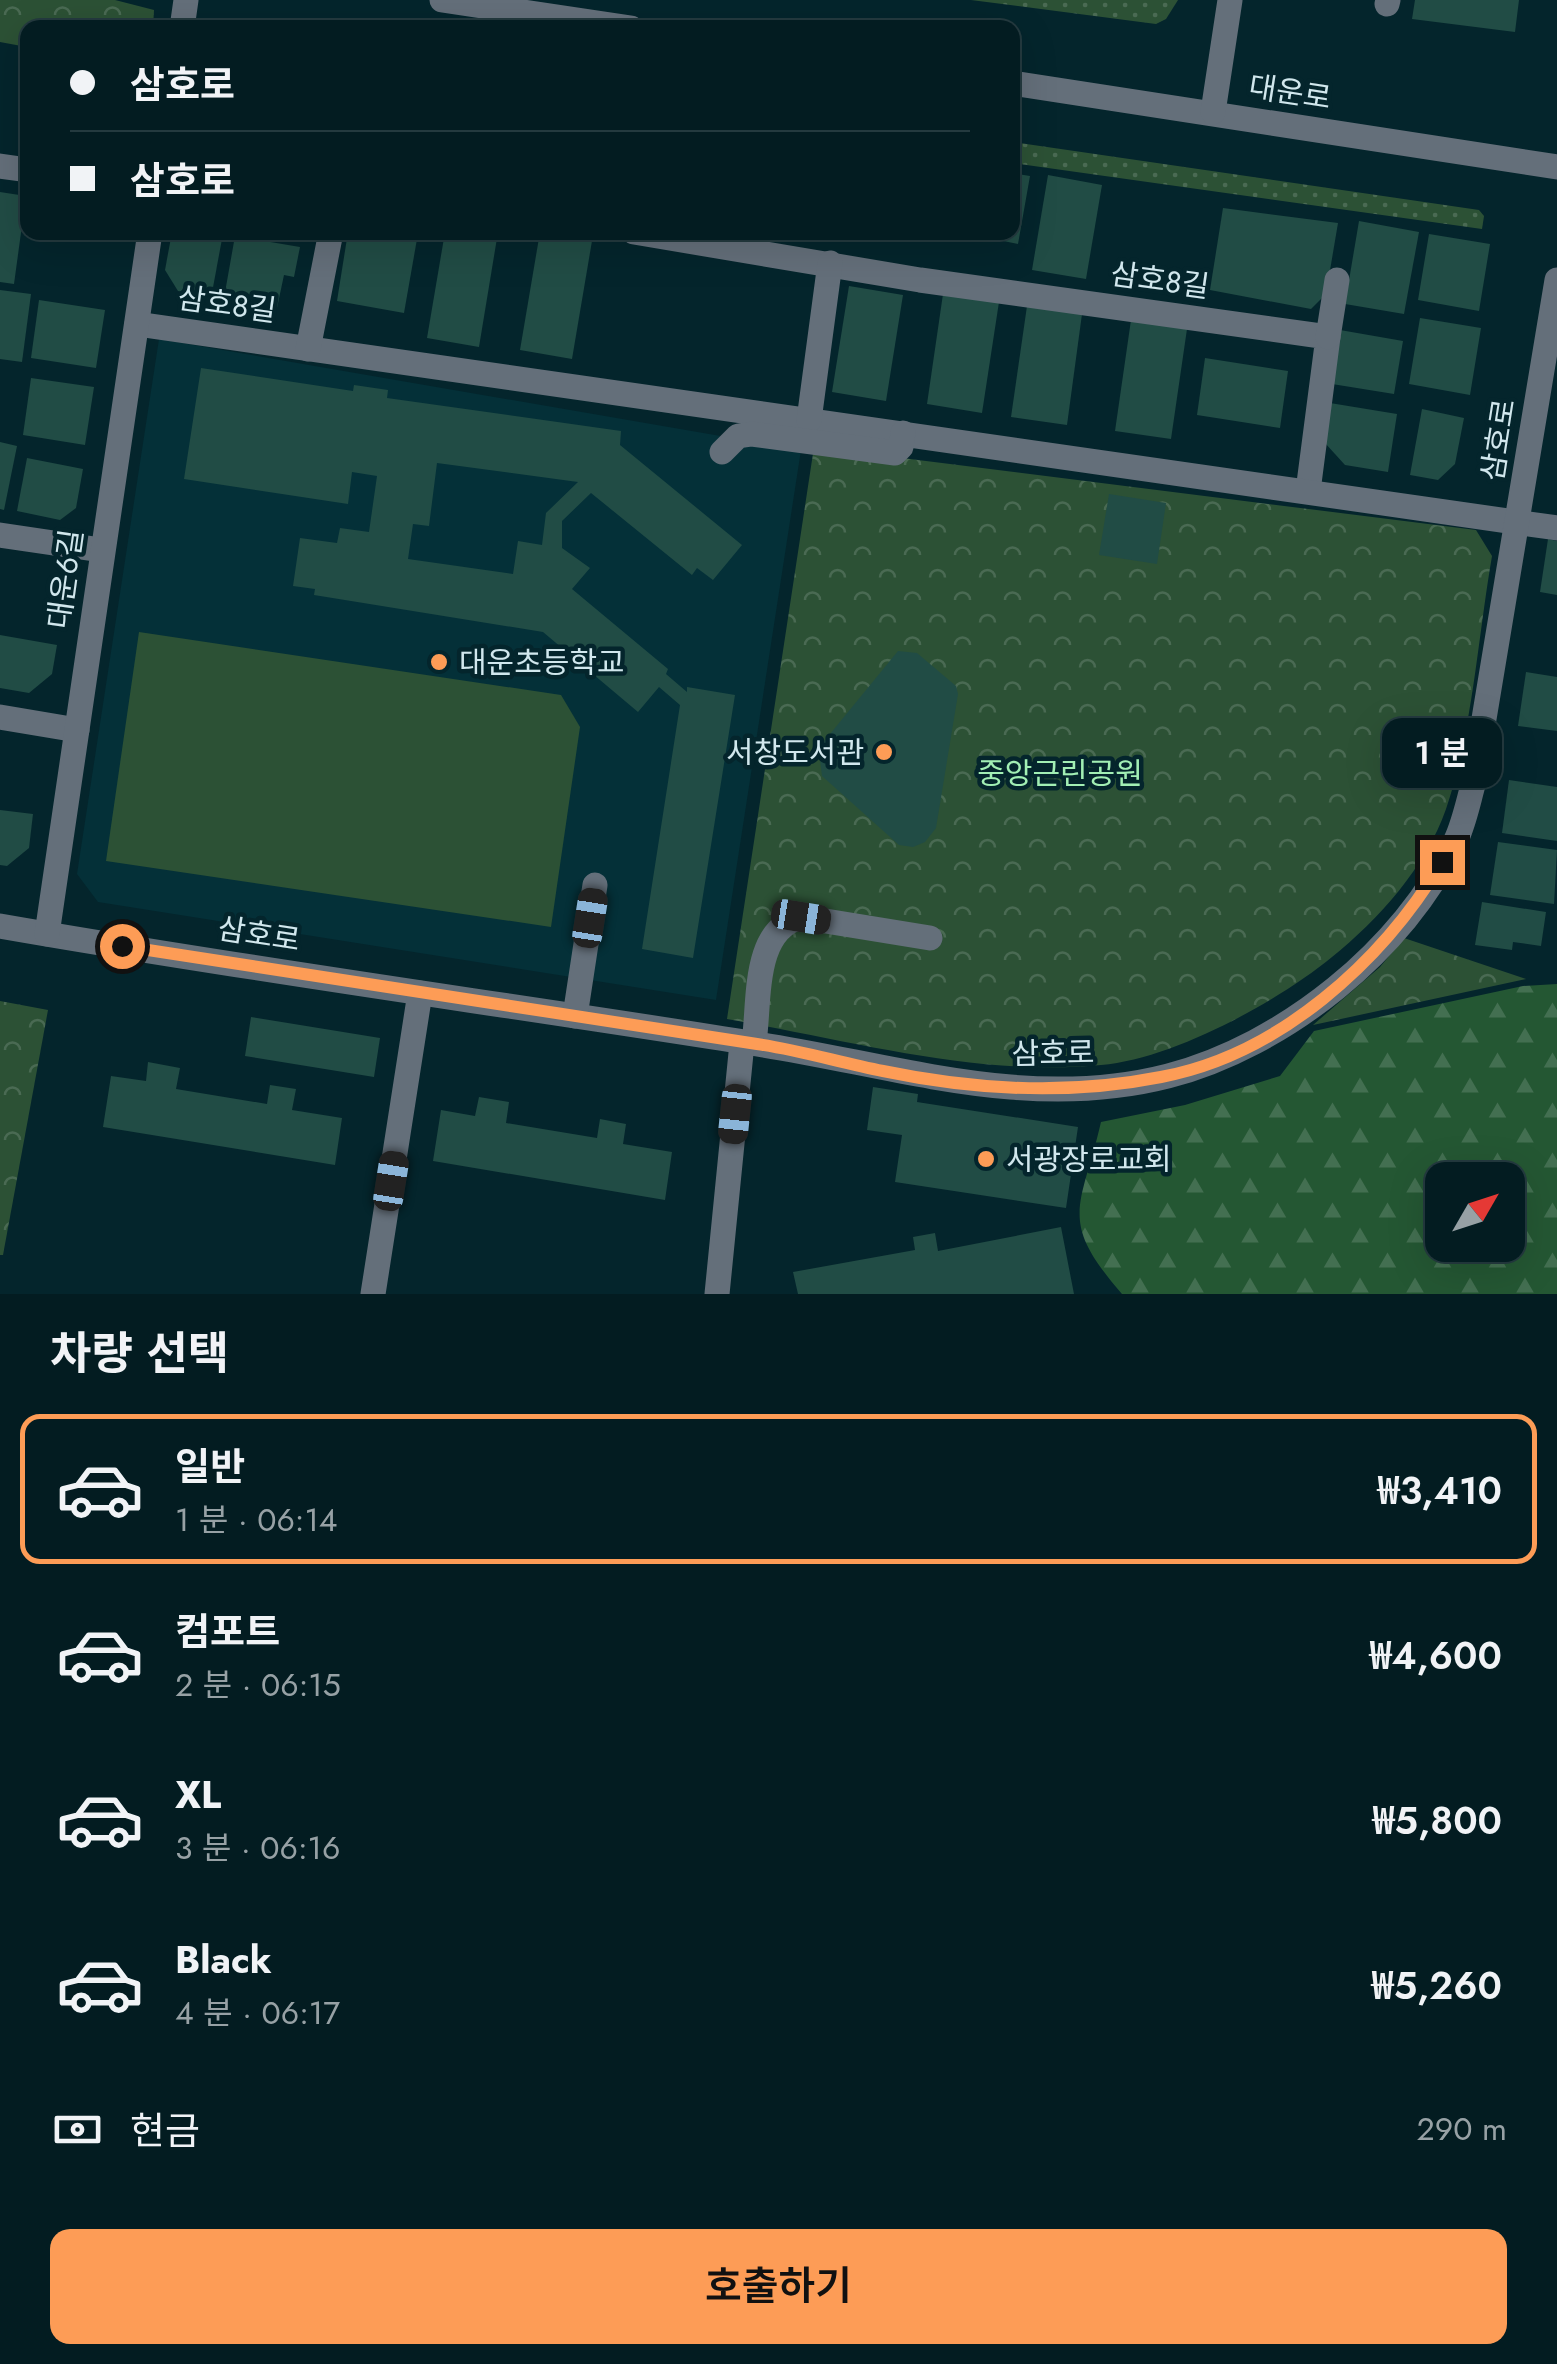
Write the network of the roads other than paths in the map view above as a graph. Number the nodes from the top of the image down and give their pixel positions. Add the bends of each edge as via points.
1 (442, 0) edge
2 (1230, 0) edge
3 (577, 20) edge
4 (1020, 84) edge
5 (1213, 112) junction
6 (1557, 167) edge
7 (149, 240) edge
8 (328, 240) edge
9 (685, 240) edge
10 (830, 263) junction
11 (1337, 280) dead end
12 (1557, 280) edge
13 (136, 324) junction
14 (1328, 337) junction
15 (308, 349) junction
16 (809, 420) junction
17 (903, 433) junction
18 (722, 452) dead end
19 (1308, 492) junction
20 (1517, 521) junction
21 (1557, 528) edge
22 (0, 535) edge
23 (101, 550) junction
24 (0, 717) edge
25 (77, 730) junction
26 (595, 885) dead end
27 (0, 926) edge
28 (47, 934) junction
29 (930, 938) dead end
30 (420, 992) junction
31 (575, 1016) junction
32 (748, 1043) junction
33 (373, 1294) edge
34 (717, 1294) edge

1 - 3 street
2 - 5 street
4 - 5 street, 대운로
5 - 6 street, 대운로
7 - 13 street, 대운6길
8 - 15 street, 삼호8길
9 - 10 street, 삼호8길
10 - 14 street, 삼호8길
10 - 16 street
11 - 14 street
12 - 20 street, 삼호로
13 - 15 street, 삼호8길
13 - 23 street, 대운6길
14 - 19 street
15 - 16 street, 삼호8길
16 - 17 street, 삼호8길
17 - 18 street via 895,453 752,434 738,436
17 - 19 street, 삼호8길
19 - 20 street, 삼호8길
20 - 21 street, 삼호8길
20 - 32 street, 삼호로 via 1473,785 1456,839 1428,886 1363,963 1294,1020 1203,1065 1077,1089 888,1072
22 - 23 street
23 - 25 street, 대운6길
24 - 25 street
25 - 28 street, 대운6길
26 - 31 street
27 - 28 street, 삼호로
28 - 30 street, 삼호로
29 - 32 street via 788,920 766,943
30 - 31 street, 삼호로
30 - 33 street
31 - 32 street, 삼호로
32 - 34 street

